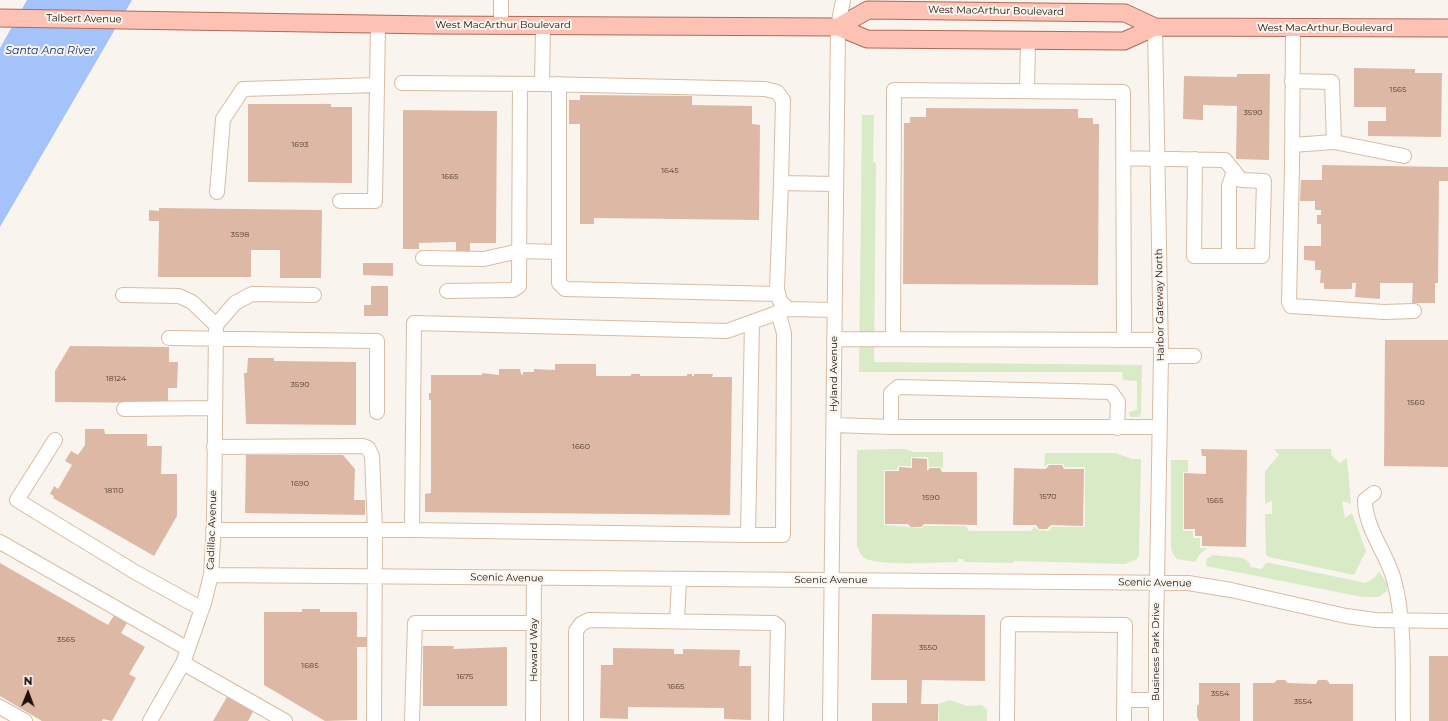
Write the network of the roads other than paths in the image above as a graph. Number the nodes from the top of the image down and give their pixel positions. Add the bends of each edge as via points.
1 (501, 0) edge
2 (832, 0) edge
3 (843, 0) edge
4 (1050, 6) edge
5 (0, 18) edge
6 (168, 21) joint
7 (378, 24) junction
8 (501, 25) junction
9 (543, 26) junction
10 (838, 27) junction
11 (1155, 27) junction
12 (1293, 28) junction
13 (1448, 28) edge
14 (1028, 40) junction
15 (1292, 81) junction
16 (402, 83) dead end
17 (520, 84) junction
18 (542, 84) junction
19 (559, 84) junction
20 (377, 85) junction
21 (1027, 91) junction
22 (1334, 142) junction
23 (1292, 145) junction
24 (1404, 156) dead end
25 (1123, 158) junction
26 (1157, 158) junction
27 (1195, 159) junction
28 (1234, 171) junction
29 (781, 183) junction
30 (836, 184) junction
31 (218, 192) dead end
32 (340, 201) dead end
33 (519, 251) junction
34 (559, 252) junction
35 (1229, 256) junction
36 (423, 258) dead end
37 (447, 291) dead end
38 (778, 294) junction
39 (123, 295) dead end
40 (314, 295) dead end
41 (783, 310) junction
42 (834, 310) junction
43 (1414, 311) dead end
44 (752, 322) junction
45 (216, 332) junction
46 (169, 338) dead end
47 (834, 339) junction
48 (893, 339) junction
49 (1124, 340) junction
50 (1161, 340) junction
51 (1162, 356) junction
52 (1194, 356) dead end
53 (215, 408) junction
54 (124, 409) dead end
55 (377, 412) dead end
56 (834, 425) junction
57 (890, 426) junction
58 (1160, 427) junction
59 (1117, 428) junction
60 (55, 440) dead end
61 (214, 447) junction
62 (1374, 493) dead end
63 (213, 530) junction
64 (375, 530) junction
65 (412, 530) junction
66 (748, 535) junction
67 (0, 542) edge
68 (211, 575) junction
69 (374, 576) junction
70 (534, 578) junction
71 (679, 580) junction
72 (833, 580) junction
73 (1157, 583) junction
74 (202, 609) junction
75 (677, 621) junction
76 (1402, 621) junction
77 (1448, 621) edge
78 (534, 623) junction
79 (188, 649) junction
80 (183, 663) junction
81 (1124, 700) junction
82 (1156, 700) junction
83 (0, 706) edge
84 (25, 721) edge
85 (150, 721) edge
86 (285, 721) edge
87 (374, 721) edge
88 (412, 721) edge
89 (533, 721) edge
90 (576, 721) edge
91 (776, 721) edge
92 (830, 721) edge
93 (1007, 721) edge
94 (1124, 721) edge
95 (1156, 721) edge
96 (1403, 721) edge

1 - 8 street
2 - 10 street
3 - 10 street
4 - 10 main road, West MacArthur Boulevard via 868,10
4 - 11 main road, West MacArthur Boulevard via 1125,13
5 - 6 main road, Talbert Avenue
6 - 7 main road, West MacArthur Boulevard
7 - 8 main road, West MacArthur Boulevard
7 - 20 street
8 - 9 main road, West MacArthur Boulevard
9 - 10 main road, West MacArthur Boulevard
9 - 18 street
10 - 14 main road, West MacArthur Boulevard via 867,39
10 - 30 street, Hyland Avenue
11 - 12 main road, West MacArthur Boulevard
11 - 14 main road, West MacArthur Boulevard via 1124,41
11 - 26 street, Harbor Gateway North
12 - 13 main road, West MacArthur Boulevard
12 - 15 street
14 - 21 street
15 - 22 street via 1332,82
15 - 23 street
16 - 17 street
17 - 18 street
17 - 33 street
18 - 19 street
19 - 29 street via 771,89 783,100
19 - 34 street
20 - 31 street via 243,89 223,119
20 - 32 street via 375,201
21 - 25 street via 1123,92
21 - 48 street via 894,90
22 - 23 street
22 - 24 street
23 - 43 street via 1289,302 1291,306 1384,312
25 - 26 street
25 - 49 street
26 - 27 street
26 - 50 street, Harbor Gateway North
27 - 28 street via 1225,160
27 - 35 street via 1194,256
28 - 35 street via 1229,186
28 - 35 street via 1241,180 1264,181 1262,256
29 - 30 street
29 - 38 street
30 - 42 street, Hyland Avenue
33 - 34 street
33 - 36 street via 484,258
33 - 37 street via 520,286 512,290
34 - 38 street via 559,283 565,290
38 - 41 street
39 - 45 street via 179,296 192,302
40 - 45 street via 252,294 235,303
41 - 42 street
41 - 44 street
41 - 66 street via 783,535
42 - 47 street, Hyland Avenue
44 - 65 street via 727,331 414,323
44 - 66 street
45 - 46 street
45 - 53 street, Cadillac Avenue
45 - 55 street via 377,341
47 - 48 street
47 - 56 street, Hyland Avenue
48 - 49 street
49 - 50 street
50 - 51 street, Harbor Gateway North
51 - 52 street
51 - 58 street, Harbor Gateway North
53 - 54 street
53 - 61 street, Cadillac Avenue
56 - 57 street
56 - 72 street, Hyland Avenue
57 - 59 street
57 - 59 street via 891,393 898,387 1111,392 1118,402
58 - 59 street
58 - 73 street, Harbor Gateway North
60 - 74 street via 17,500 135,572
61 - 63 street, Cadillac Avenue
61 - 64 street via 368,448 372,456
62 - 76 street via 1365,500 1365,513 1394,579
63 - 64 street
63 - 68 street, Cadillac Avenue
64 - 65 street
64 - 69 street
65 - 66 street
67 - 79 street
68 - 69 street, Scenic Avenue
68 - 74 street, Cadillac Avenue
69 - 70 street, Scenic Avenue
69 - 87 street
70 - 71 street, Scenic Avenue
70 - 78 street, Howard Way
71 - 72 street, Scenic Avenue
71 - 75 street
72 - 73 street, Scenic Avenue
72 - 92 street, Hyland Avenue
73 - 76 street, Scenic Avenue via 1188,583 1346,616
73 - 82 street, Business Park Drive
74 - 79 street, Cadillac Avenue
75 - 90 street via 589,620 581,624 576,631
75 - 91 street via 774,623 778,626
76 - 77 street, Scenic Avenue
76 - 96 street
78 - 88 street via 415,623
78 - 89 street, Howard Way
79 - 80 street, Cadillac Avenue
80 - 85 street, Cadillac Avenue
80 - 86 street
81 - 82 street
81 - 93 street via 1125,624 1008,624
81 - 94 street
82 - 95 street, Business Park Drive
83 - 84 street

